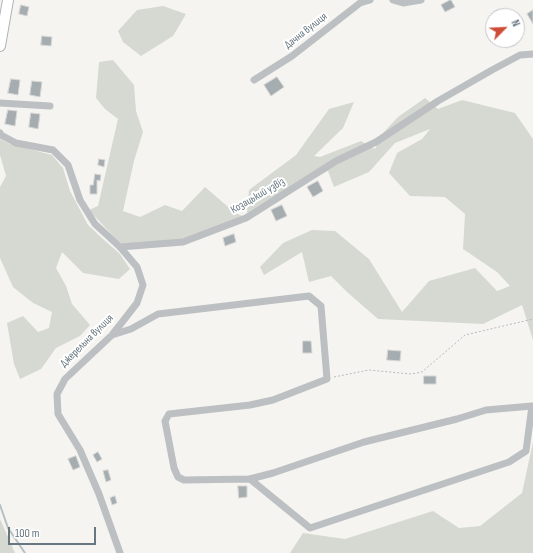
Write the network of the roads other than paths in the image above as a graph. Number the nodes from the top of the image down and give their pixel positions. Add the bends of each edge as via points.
1 (8, 0) edge
2 (370, 0) edge
3 (393, 0) edge
4 (421, 0) edge
5 (0, 46) edge
6 (533, 54) edge
7 (254, 80) dead end
8 (0, 103) edge
9 (50, 106) dead end
10 (0, 133) edge
11 (120, 247) junction
12 (112, 335) junction
13 (250, 479) junction
14 (120, 553) edge

1 - 5 street
2 - 7 street, Дачна вулиця via 360,3 292,56
3 - 4 street via 403,3
6 - 11 street, Козацький узвіз via 520,55 492,70 438,101 376,142 336,161 246,218 183,242
8 - 9 street
10 - 11 street, Джерельна вулиця via 16,143 53,150 68,165 80,200 95,224
11 - 12 street, Джерельна вулиця via 136,267 143,285 137,303
12 - 13 street via 131,329 158,314 308,296 320,306 327,379 273,400 169,414 165,421 178,477 184,480
12 - 14 street, Джерельна вулиця via 65,379 56,394 58,414 80,450
13 - 13 street via 364,442 486,410 532,406 526,451 509,462 310,528

